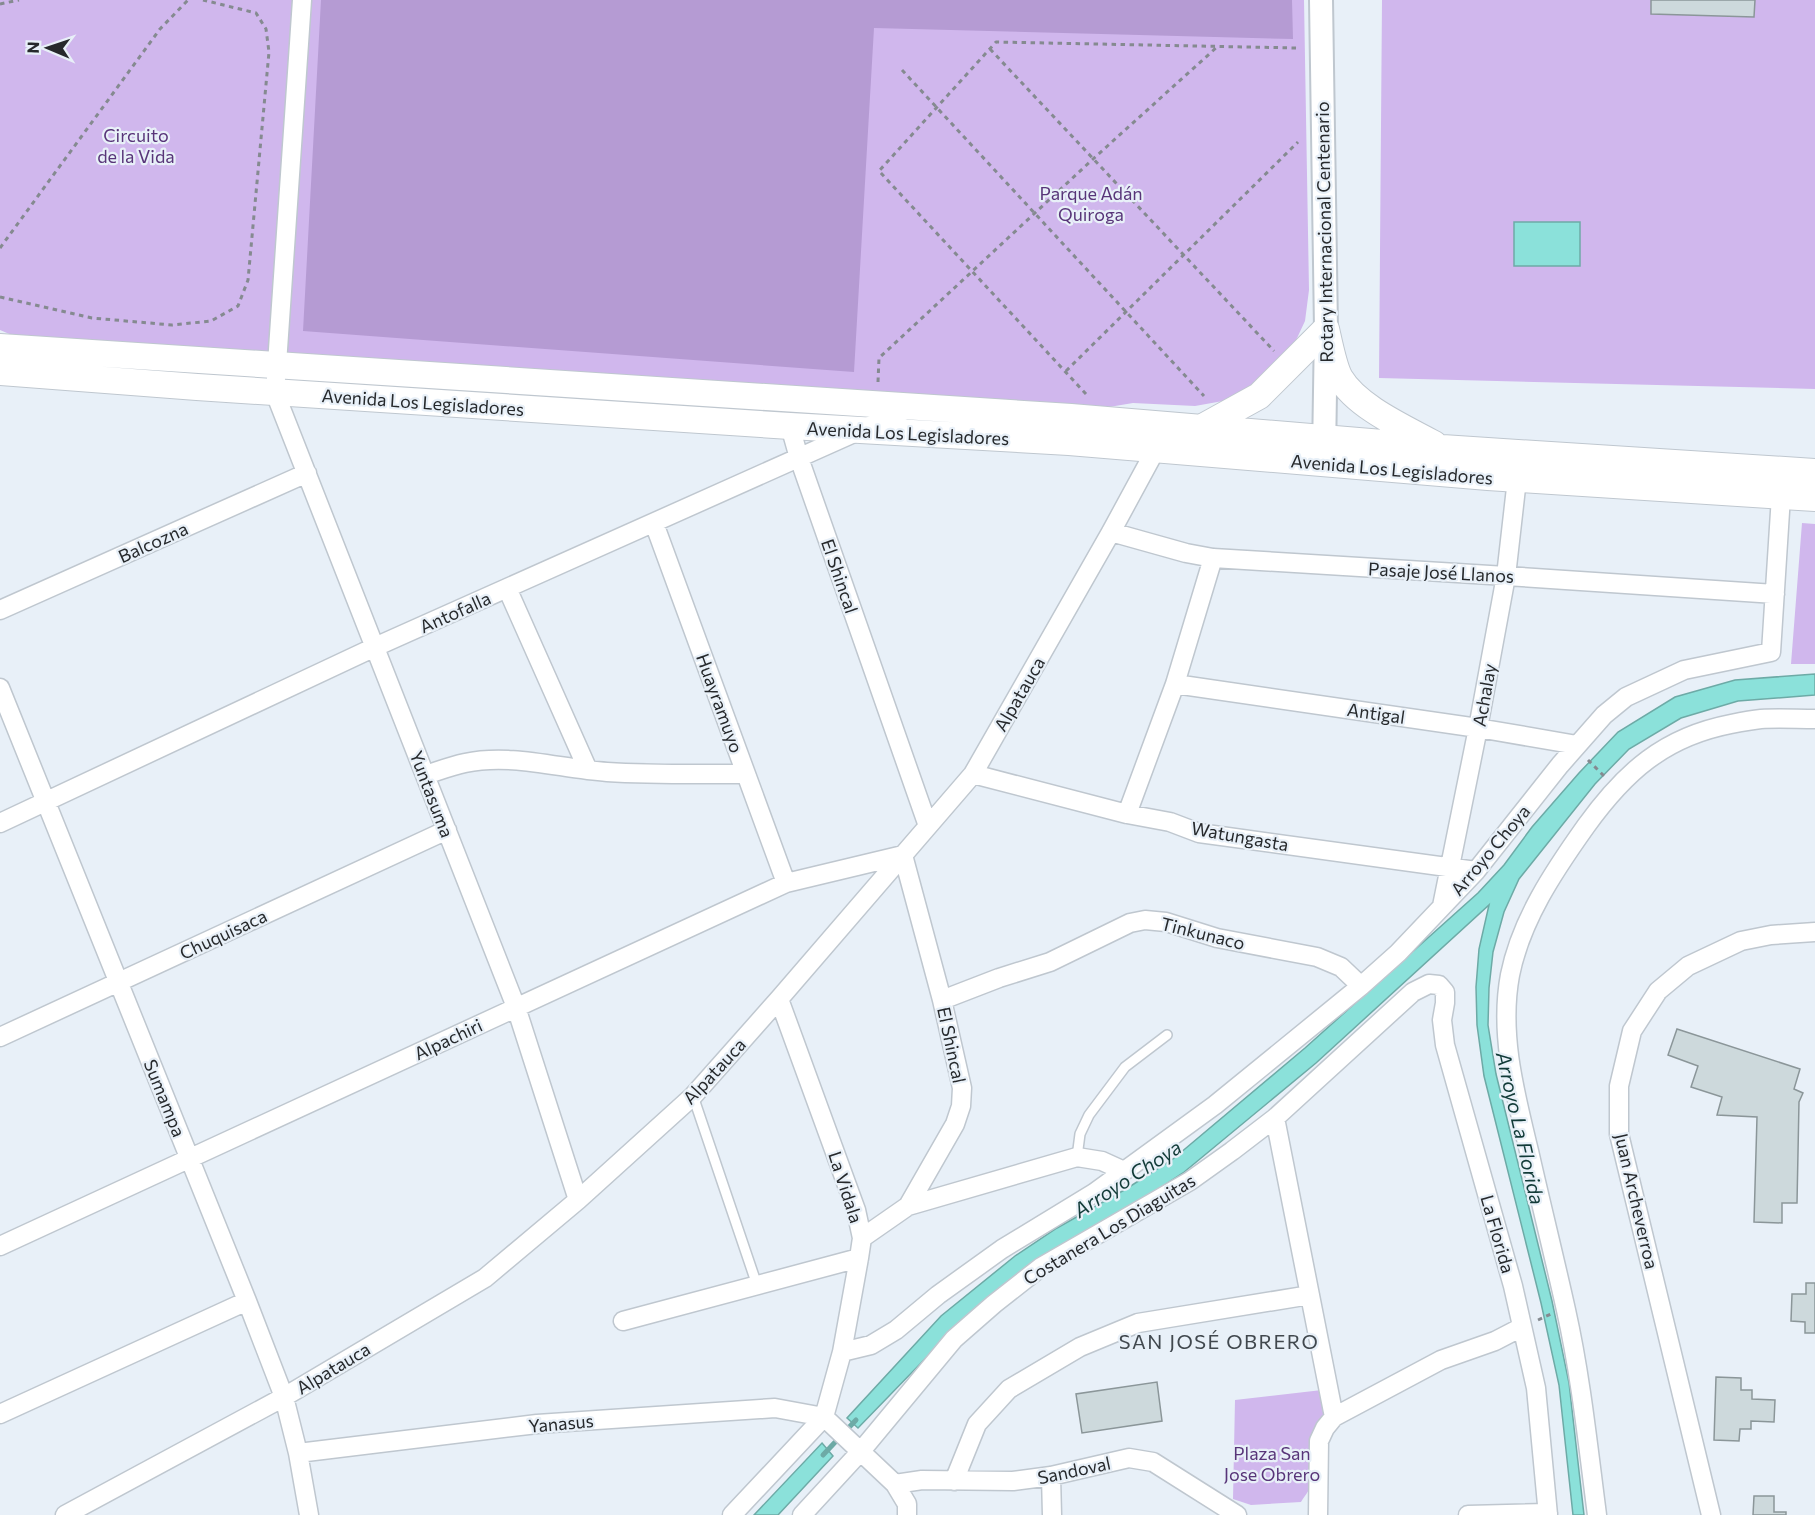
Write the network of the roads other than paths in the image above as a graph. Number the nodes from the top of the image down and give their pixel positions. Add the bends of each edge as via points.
1 (302, 0) edge
2 (1321, 0) edge
3 (1326, 329) junction
4 (0, 347) edge
5 (278, 366) junction
6 (0, 372) edge
7 (275, 393) junction
8 (914, 407) junction
9 (790, 426) junction
10 (1201, 428) junction
11 (861, 430) junction
12 (1157, 437) junction
13 (1442, 448) junction
14 (1325, 452) junction
15 (799, 458) junction
16 (1815, 472) edge
17 (307, 473) junction
18 (1517, 479) junction
19 (1781, 496) junction
20 (1815, 498) edge
21 (654, 523) junction
22 (1111, 532) junction
23 (1213, 558) junction
24 (1506, 576) junction
25 (507, 588) junction
26 (1775, 594) junction
27 (0, 610) edge
28 (375, 647) junction
29 (1175, 684) junction
30 (0, 688) edge
31 (1815, 719) edge
32 (1478, 728) junction
33 (1581, 751) junction
34 (588, 770) junction
35 (746, 774) junction
36 (973, 774) junction
37 (425, 775) junction
38 (46, 801) junction
39 (1127, 814) junction
40 (0, 822) edge
41 (928, 826) junction
42 (447, 830) junction
43 (903, 855) junction
44 (1450, 868) junction
45 (1476, 871) junction
46 (786, 883) junction
47 (1441, 909) junction
48 (1815, 932) edge
49 (118, 982) junction
50 (1361, 986) junction
51 (1413, 992) joint
52 (779, 999) junction
53 (942, 1000) junction
54 (516, 1007) junction
55 (1167, 1035) dead end
56 (0, 1037) edge
57 (693, 1096) junction
58 (1275, 1118) junction
59 (1077, 1157) junction
60 (189, 1158) junction
61 (1124, 1172) junction
62 (578, 1200) junction
63 (908, 1206) junction
64 (862, 1238) junction
65 (0, 1246) edge
66 (859, 1258) junction
67 (757, 1285) junction
68 (1310, 1295) junction
69 (247, 1301) junction
70 (623, 1321) dead end
71 (1522, 1327) junction
72 (842, 1352) junction
73 (284, 1398) junction
74 (0, 1414) edge
75 (1334, 1417) junction
76 (829, 1422) junction
77 (855, 1446) junction
78 (298, 1453) junction
79 (1051, 1476) junction
80 (954, 1481) junction
81 (896, 1484) junction
82 (1548, 1514) edge
83 (65, 1515) edge
84 (309, 1515) edge
85 (732, 1515) edge
86 (802, 1515) edge
87 (907, 1515) edge
88 (1052, 1515) edge
89 (1237, 1515) edge
90 (1318, 1515) edge
91 (1468, 1515) edge
92 (1597, 1515) edge
93 (1711, 1515) edge

1 - 5 street
2 - 3 street, Rotary Internacional Centenario
3 - 10 main road via 1259,396
3 - 13 main road via 1339,377 1353,394 1383,416
3 - 14 street, Rotary Internacional Centenario
4 - 5 main road, Avenida Los Legisladores
5 - 7 street
5 - 8 main road, Avenida Los Legisladores
6 - 7 main road, Avenida Los Legisladores
7 - 9 main road, Avenida Los Legisladores
7 - 17 street, Yuntasuma
8 - 11 street, Antofalla
8 - 12 main road, Avenida Los Legisladores via 1071,417
9 - 11 main road, Avenida Los Legisladores
9 - 15 street, El Shincal
10 - 12 main road, Avenida Los Legisladores
10 - 14 main road, Avenida Los Legisladores
11 - 12 main road, Avenida Los Legisladores via 1069,442
11 - 15 street, Antofalla
12 - 14 main road, Avenida Los Legisladores
12 - 22 street, Alpatauca
13 - 14 main road, Avenida Los Legisladores
13 - 16 main road, Avenida Los Legisladores
14 - 18 main road, Avenida Los Legisladores
15 - 21 street, Antofalla
15 - 41 street, El Shincal
17 - 27 street, Balcozna
17 - 28 street, Yuntasuma
18 - 19 main road, Avenida Los Legisladores
18 - 24 street, Achalay
19 - 20 main road, Avenida Los Legisladores
19 - 26 street
21 - 25 street, Antofalla
21 - 35 street, Huayramuyo
22 - 23 street, Pasaje José Llanos
22 - 36 street, Alpatauca
23 - 24 street, Pasaje José Llanos
23 - 29 street
24 - 26 street, Pasaje José Llanos
24 - 32 street, Achalay
25 - 28 street, Antofalla
25 - 34 street
26 - 33 street, Arroyo Choya via 1771,652 1684,670 1626,697 1604,715
28 - 37 street, Yuntasuma
28 - 38 street, Antofalla
29 - 32 street, Antigal
29 - 39 street
30 - 38 street, Sumampa
31 - 92 street via 1760,719 1705,729 1666,747 1636,768 1602,803 1563,859 1519,942 1506,1012 1508,1054 1577,1362
32 - 33 street, Antigal
32 - 44 street, Achalay
33 - 45 street, Arroyo Choya
34 - 35 street via 649,775
34 - 37 street via 496,760 465,763
35 - 46 street, Huayramuyo
36 - 39 street, Watungasta
36 - 41 street, Alpatauca
37 - 42 street, Yuntasuma
38 - 40 street, Antofalla
38 - 49 street, Sumampa
39 - 44 street, Watungasta via 1170,822 1199,833
41 - 43 street, Alpatauca
42 - 49 street, Chuquisaca
42 - 54 street, Yuntasuma
43 - 46 street, Alpachiri
43 - 52 street, Alpatauca
43 - 53 street, El Shincal
44 - 45 street, Watungasta
44 - 47 street, Achalay
45 - 47 street, Arroyo Choya
46 - 54 street, Alpachiri
47 - 50 street, Arroyo Choya
48 - 93 street, Juan Archeverroa via 1741,941 1688,966 1658,991 1632,1031 1619,1086 1619,1134
49 - 56 street, Chuquisaca
49 - 60 street, Sumampa
50 - 53 street, Tinkunaco via 1341,968 1317,957 1217,939 1166,922 1145,920 1130,923 1050,962
50 - 61 street, Arroyo Choya via 1215,1105
51 - 58 street, Costanera Los Diaguitas
51 - 71 street, La Florida via 1429,984 1439,985 1445,992 1445,1045
52 - 57 street, Alpatauca
52 - 64 street, La Vidala via 856,1210
53 - 63 street, El Shincal via 962,1088 961,1106 955,1124
54 - 60 street, Alpachiri
54 - 62 street, Yuntasuma
55 - 59 lane via 1125,1067 1089,1115 1080,1134
57 - 62 street, Alpatauca
57 - 67 lane
58 - 68 street
58 - 77 street, Costanera Los Diaguitas via 1190,1181 1041,1267 954,1339
59 - 61 street via 1102,1161
59 - 63 street
60 - 65 street, Alpachiri
60 - 69 street, Sumampa
61 - 72 street, Arroyo Choya via 1002,1250 871,1346
62 - 73 street, Alpatauca via 485,1278
63 - 64 street, El Shincal
64 - 66 street, La Vidala
66 - 67 street
66 - 72 street, La Vidala
67 - 70 street
68 - 75 street
68 - 80 street via 1138,1323 1080,1347 1009,1389 977,1424
69 - 73 street, Sumampa
69 - 74 street
71 - 75 street via 1442,1360
71 - 82 street, La Florida via 1536,1388
72 - 76 street, La Vidala
73 - 78 street, Sumampa
73 - 83 street, Alpatauca
75 - 90 street via 1319,1441
76 - 77 street
76 - 78 street, Yanasus via 775,1408 537,1424
76 - 85 street
77 - 81 street
77 - 86 street, Costanera Los Diaguitas
78 - 84 street, Sumampa
79 - 80 street, Sandoval via 1013,1481
79 - 88 street
79 - 89 street, Sandoval via 1129,1458 1153,1462
80 - 81 street, Sandoval
81 - 87 street via 907,1504
82 - 91 street

